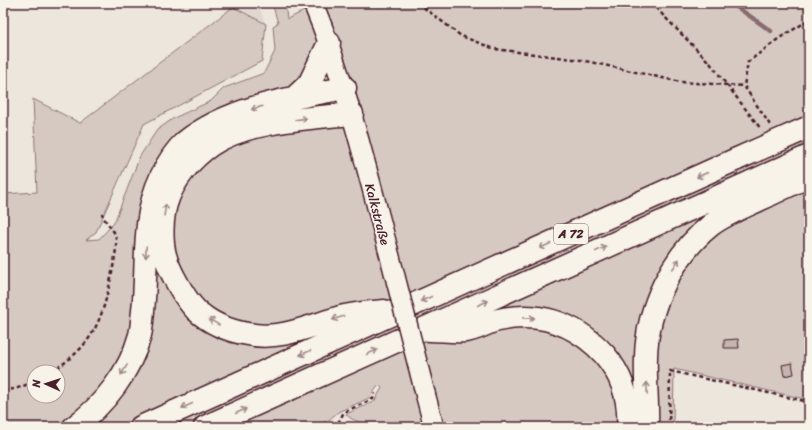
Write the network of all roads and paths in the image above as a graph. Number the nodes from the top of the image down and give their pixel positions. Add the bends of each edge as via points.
1 (313, 3) edge
2 (418, 3) edge
3 (651, 3) edge
4 (809, 20) edge
5 (329, 43) junction
6 (727, 85) junction
7 (744, 86) junction
8 (345, 88) junction
9 (294, 98) junction
10 (760, 113) dead end
11 (352, 114) junction
12 (808, 128) edge
13 (809, 156) edge
14 (809, 176) edge
15 (759, 189) junction
16 (102, 213) dead end
17 (405, 308) junction
18 (421, 330) junction
19 (65, 364) edge
20 (26, 385) edge
21 (3, 390) edge
22 (375, 393) dead end
23 (809, 402) edge
24 (338, 423) junction
25 (74, 427) edge
26 (141, 427) edge
27 (205, 427) edge
28 (324, 427) edge
29 (360, 427) edge
30 (434, 427) edge
31 (628, 427) edge
32 (647, 427) edge
33 (669, 427) edge

1 - 5 main road, Kalkstraße
2 - 6 path via 461,36 495,49 581,60 681,82
3 - 6 path via 710,63
4 - 7 path via 748,62
5 - 8 main road, Kalkstraße
5 - 9 highway via 309,84
6 - 7 path
7 - 10 path
8 - 9 highway
8 - 11 main road, Kalkstraße
9 -> 25 highway via 221,120 185,143 168,160 153,195 149,212 145,297 140,335 128,365 109,395
17 -> 11 highway via 346,316 273,336 249,335 226,329 196,309 176,280 165,255 163,231 166,204 170,194 194,158 212,144 231,134 249,129 298,119
11 - 30 main road, Kalkstraße, bridge
12 -> 17 highway, A 72, bridge
13 - 15 highway, A 72, bridge
14 - 15 highway, bridge
18 -> 15 highway, A 72
32 -> 15 highway via 648,333 661,289 693,241
16 - 19 path via 114,230 116,240 109,288 98,323 86,344
17 -> 26 highway, A 72
27 -> 18 highway, A 72
18 -> 31 highway via 466,331 495,321 528,317 557,322 578,330 598,348 620,378 626,397
20 - 21 path via 15,390
22 - 24 path via 373,399 344,412
23 - 33 path via 670,371
24 - 28 path
24 - 29 path

